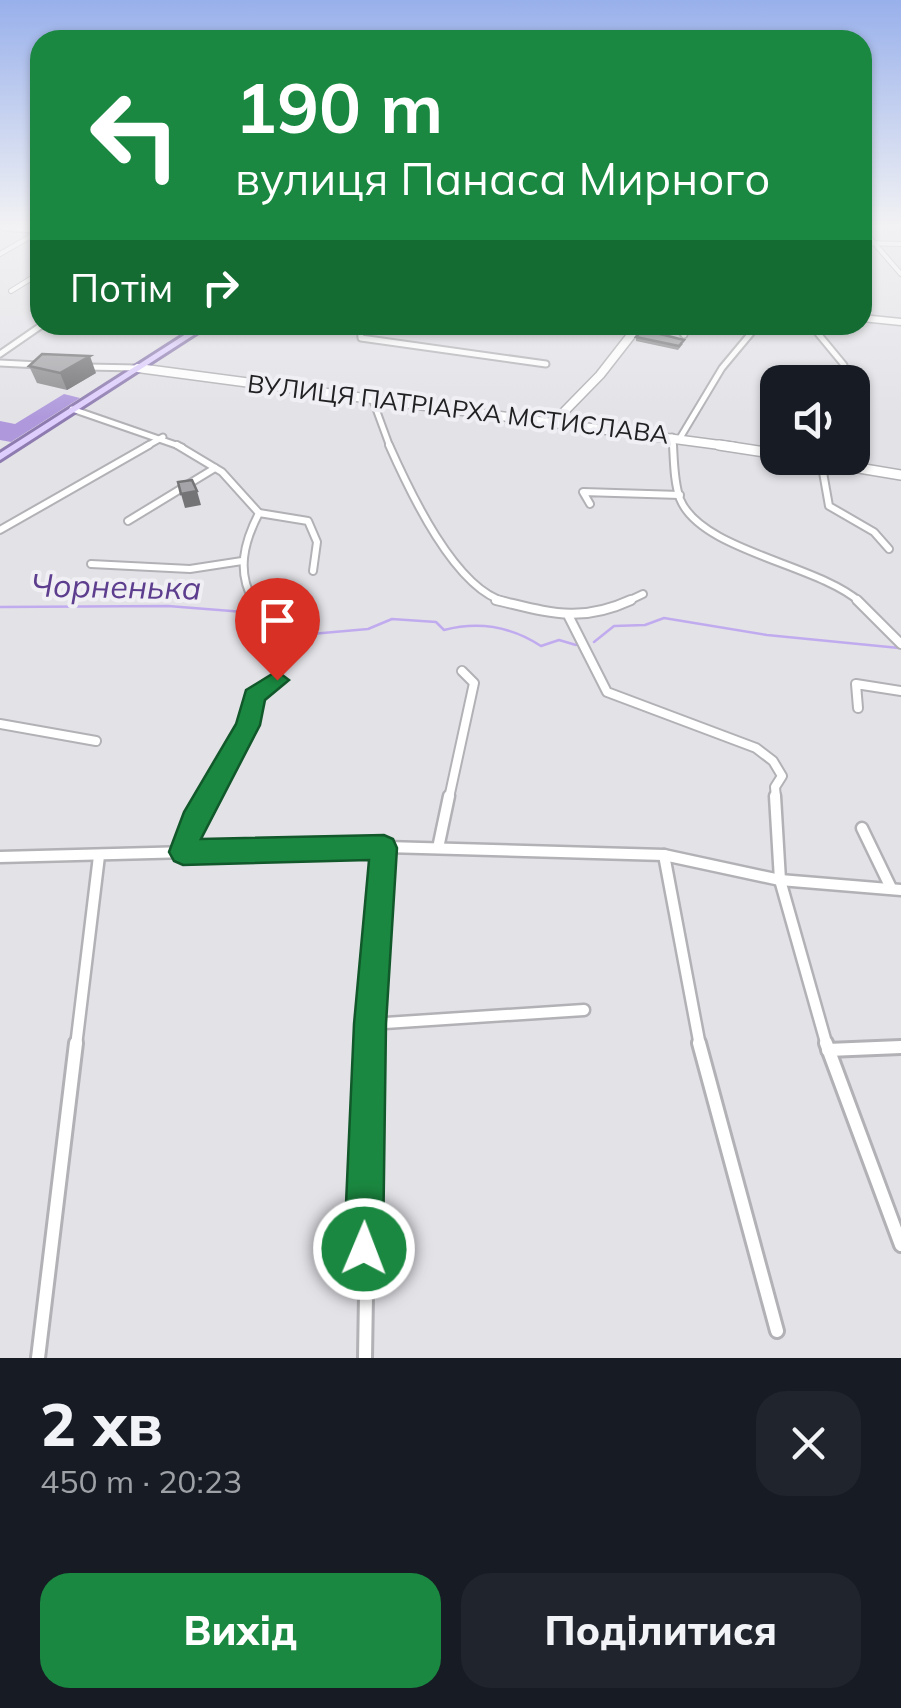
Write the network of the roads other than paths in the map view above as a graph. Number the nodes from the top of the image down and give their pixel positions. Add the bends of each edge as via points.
1 (872, 319) edge
2 (901, 322) edge
3 (30, 333) edge
4 (189, 335) edge
5 (361, 335) edge
6 (631, 335) edge
7 (750, 335) edge
8 (818, 335) edge
9 (0, 354) edge
10 (0, 363) edge
11 (546, 364) dead end
12 (47, 365) edge
13 (844, 365) edge
14 (77, 366) edge
15 (138, 368) junction
16 (372, 398) junction
17 (72, 410) junction
18 (555, 421) junction
19 (164, 437) junction
20 (676, 437) junction
21 (760, 451) edge
22 (0, 457) edge
23 (215, 468) junction
24 (870, 469) edge
25 (820, 475) edge
26 (901, 475) edge
27 (680, 495) junction
28 (590, 504) dead end
29 (259, 513) junction
30 (128, 520) dead end
31 (0, 530) edge
32 (889, 549) dead end
33 (242, 561) junction
34 (91, 564) dead end
35 (313, 571) dead end
36 (643, 594) dead end
37 (259, 609) dead end
38 (570, 617) junction
39 (900, 642) edge
40 (462, 671) dead end
41 (277, 680) dead end
42 (901, 691) edge
43 (858, 708) dead end
44 (0, 724) edge
45 (96, 741) dead end
46 (862, 828) dead end
47 (384, 848) junction
48 (438, 848) junction
49 (183, 852) junction
50 (664, 855) junction
51 (0, 856) edge
52 (99, 856) junction
53 (780, 880) junction
54 (896, 889) edge
55 (584, 1010) dead end
56 (370, 1024) junction
57 (901, 1047) edge
58 (828, 1050) junction
59 (901, 1245) edge
60 (777, 1331) dead end
61 (38, 1358) edge
62 (364, 1358) edge

1 - 2 main road
3 - 9 street
4 - 15 main road
5 - 11 street
6 - 18 main road
7 - 20 street
8 - 13 street
10 - 12 street
14 - 15 street
15 - 16 main road, ВУЛИЦЯ ПАТРІАРХА МСТИСЛАВА
15 - 17 main road
16 - 18 main road, ВУЛИЦЯ ПАТРІАРХА МСТИСЛАВА
16 - 38 street via 423,520 483,592 497,602
17 - 19 street
17 - 22 main road
18 - 20 main road, ВУЛИЦЯ ПАТРІАРХА МСТИСЛАВА
19 - 23 street
19 - 31 street
20 - 21 main road, ВУЛИЦЯ ПАТРІАРХА МСТИСЛАВА
20 - 27 street
23 - 29 street
23 - 30 street
24 - 26 main road
25 - 32 street via 828,506 874,532
27 - 28 street via 583,492
27 - 39 street via 683,506 716,531 836,584
29 - 33 street
29 - 35 street via 308,522 316,542
33 - 34 street via 190,568
33 - 37 street via 250,599
36 - 38 street via 609,610
38 - 53 street via 604,690 639,710 754,746 780,766
40 - 48 street via 474,683
41 - 49 street via 254,696 248,725 193,820
42 - 43 street via 856,684
44 - 45 street
46 - 54 street
47 - 48 street
47 - 49 street
47 - 56 street
48 - 50 street
49 - 52 street
50 - 53 street
50 - 60 street via 700,1048
51 - 52 street
52 - 61 street
53 - 54 street
53 - 58 street
55 - 56 street
56 - 62 street
57 - 58 street
58 - 59 street

